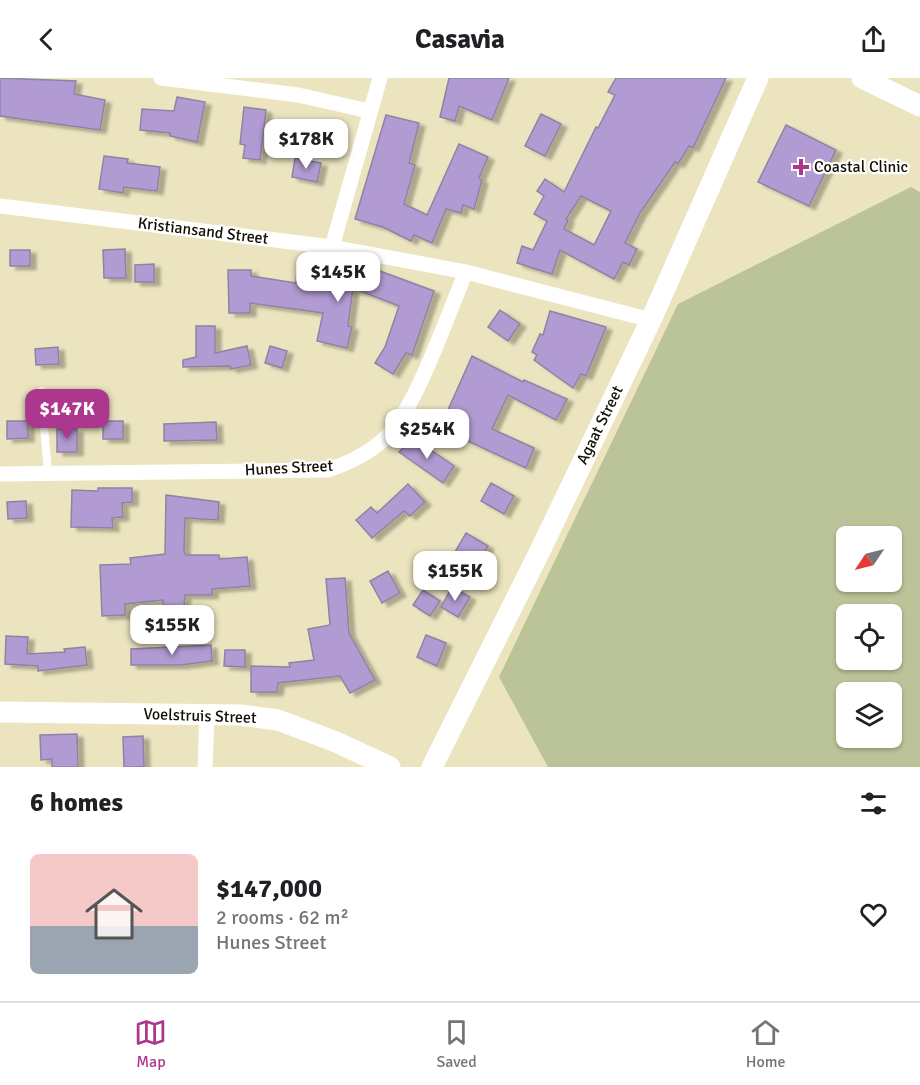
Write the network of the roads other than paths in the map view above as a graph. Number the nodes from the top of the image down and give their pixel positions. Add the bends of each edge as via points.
1 (161, 78) edge
2 (380, 78) edge
3 (758, 78) edge
4 (862, 78) edge
5 (238, 82) edge
6 (920, 106) edge
7 (369, 111) junction
8 (0, 206) edge
9 (332, 246) junction
10 (466, 272) junction
11 (651, 320) junction
12 (40, 391) dead end
13 (0, 474) edge
14 (48, 475) junction
15 (0, 712) edge
16 (207, 715) junction
17 (205, 767) edge
18 (390, 767) edge
19 (432, 767) edge

1 - 5 street
2 - 7 street
3 - 11 street, Agaat Street
4 - 6 street via 891,88
5 - 7 street
7 - 9 street
8 - 9 street, Kristiansand Street
9 - 10 street, Kristiansand Street
10 - 11 street, Kristiansand Street
10 - 14 street, Hunes Street via 405,410 391,432 351,463 328,470
11 - 19 street, Agaat Street
12 - 14 lane
13 - 14 street, Hunes Street
15 - 16 street, Voelstruis Street
16 - 17 street
16 - 18 street, Voelstruis Street via 278,720

